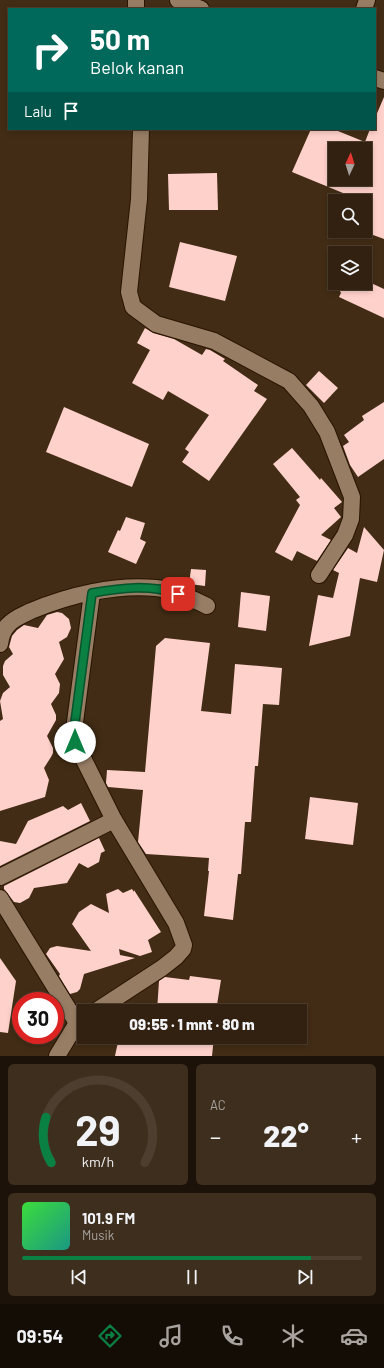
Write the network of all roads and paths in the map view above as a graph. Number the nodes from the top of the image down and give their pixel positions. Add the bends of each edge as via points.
1 (178, 0) edge
2 (198, 8) edge
3 (141, 130) edge
4 (320, 575) dead end
5 (92, 593) junction
6 (207, 606) dead end
7 (0, 644) edge
8 (114, 820) junction
9 (0, 877) edge
10 (0, 898) edge
11 (107, 1004) edge
12 (77, 1015) edge
13 (77, 1027) edge
14 (57, 1056) edge

1 - 2 street
3 - 4 street via 139,199 130,292 133,307 156,324 214,341 289,381 311,406 327,432 352,497 351,519 345,535
5 - 6 street via 156,588 188,597
5 - 7 street via 50,604 16,618 8,624
5 - 8 street via 75,722 75,742
8 - 9 street
8 - 11 street via 176,923 184,945 183,949 162,968
10 - 12 street
13 - 14 street

